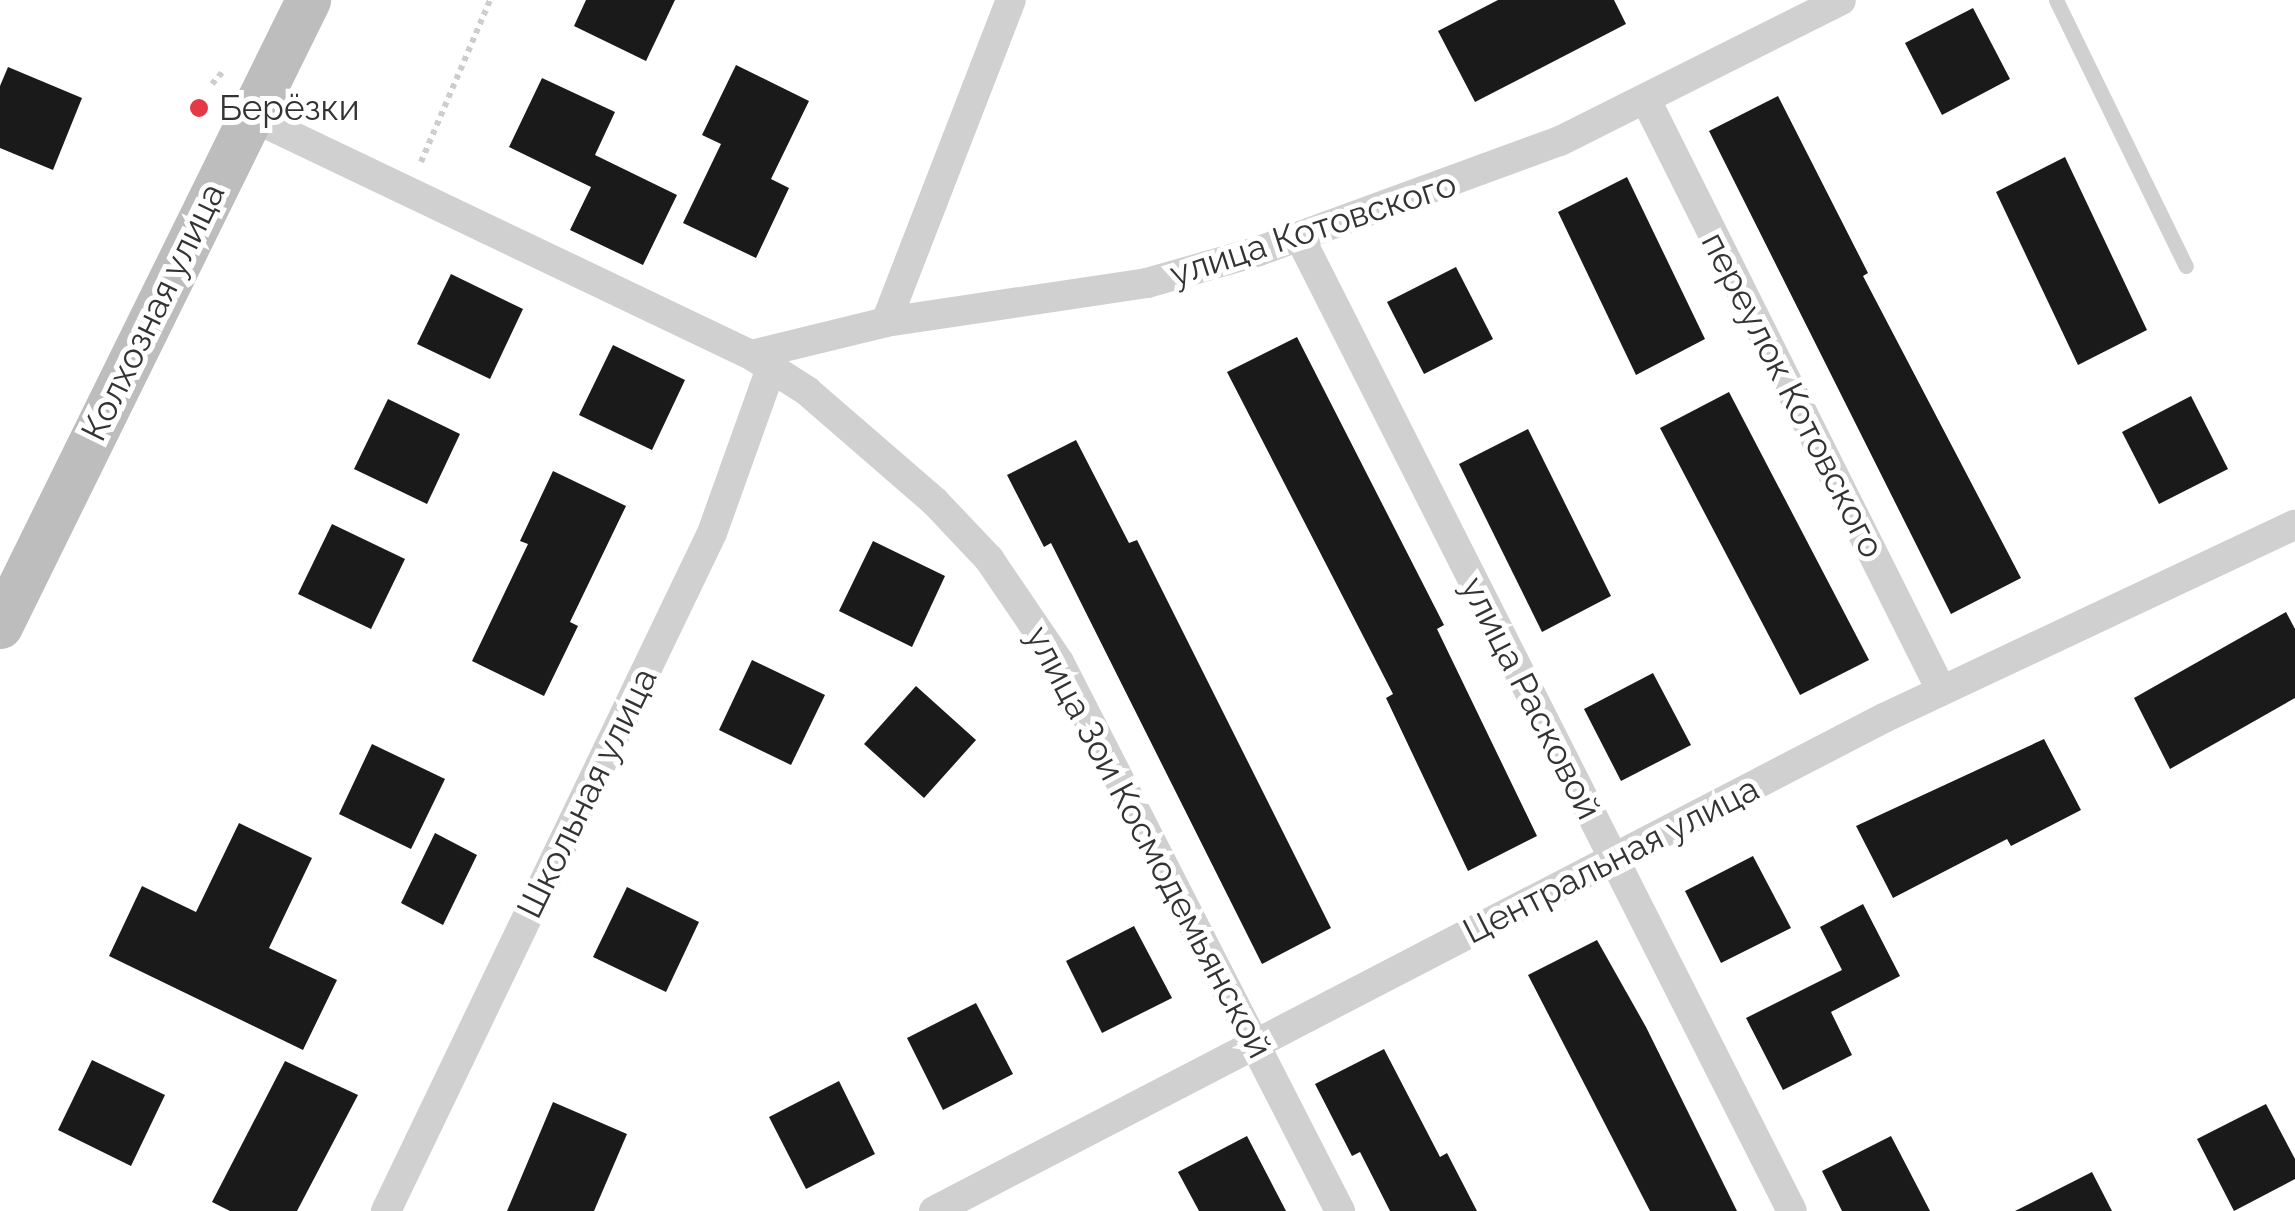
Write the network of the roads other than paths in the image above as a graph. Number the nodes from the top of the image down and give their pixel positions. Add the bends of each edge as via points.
1 (308, 0) edge
2 (1011, 0) edge
3 (1841, 0) edge
4 (2056, 0) edge
5 (1646, 100) junction
6 (250, 116) junction
7 (1300, 238) junction
8 (2186, 266) dead end
9 (886, 322) junction
10 (761, 362) junction
11 (2295, 525) edge
12 (0, 626) edge
13 (1941, 690) junction
14 (1612, 860) junction
15 (1255, 1044) junction
16 (386, 1211) edge
17 (934, 1211) edge
18 (1340, 1211) edge
19 (1792, 1211) edge

1 - 6 main road, Колхозная улица
2 - 9 street
3 - 5 street, улица Котовского
4 - 8 lane
5 - 7 street, улица Котовского via 1496,168
5 - 13 street, переулок Котовского
6 - 10 street, улица Зои Космодемьянской
6 - 12 main road, Колхозная улица
7 - 9 street, улица Котовского via 1147,283
7 - 14 street, улица Расковой
9 - 10 street, улица Котовского
10 - 15 street, улица Зои Космодемьянской via 849,425 935,502 1027,608 1092,721
10 - 16 street, Школьная улица via 719,517
11 - 13 street, Центральная улица
13 - 14 street, Центральная улица
14 - 15 street, Центральная улица
14 - 19 street, улица Расковой
15 - 17 street, Центральная улица
15 - 18 street, улица Зои Космодемьянской

